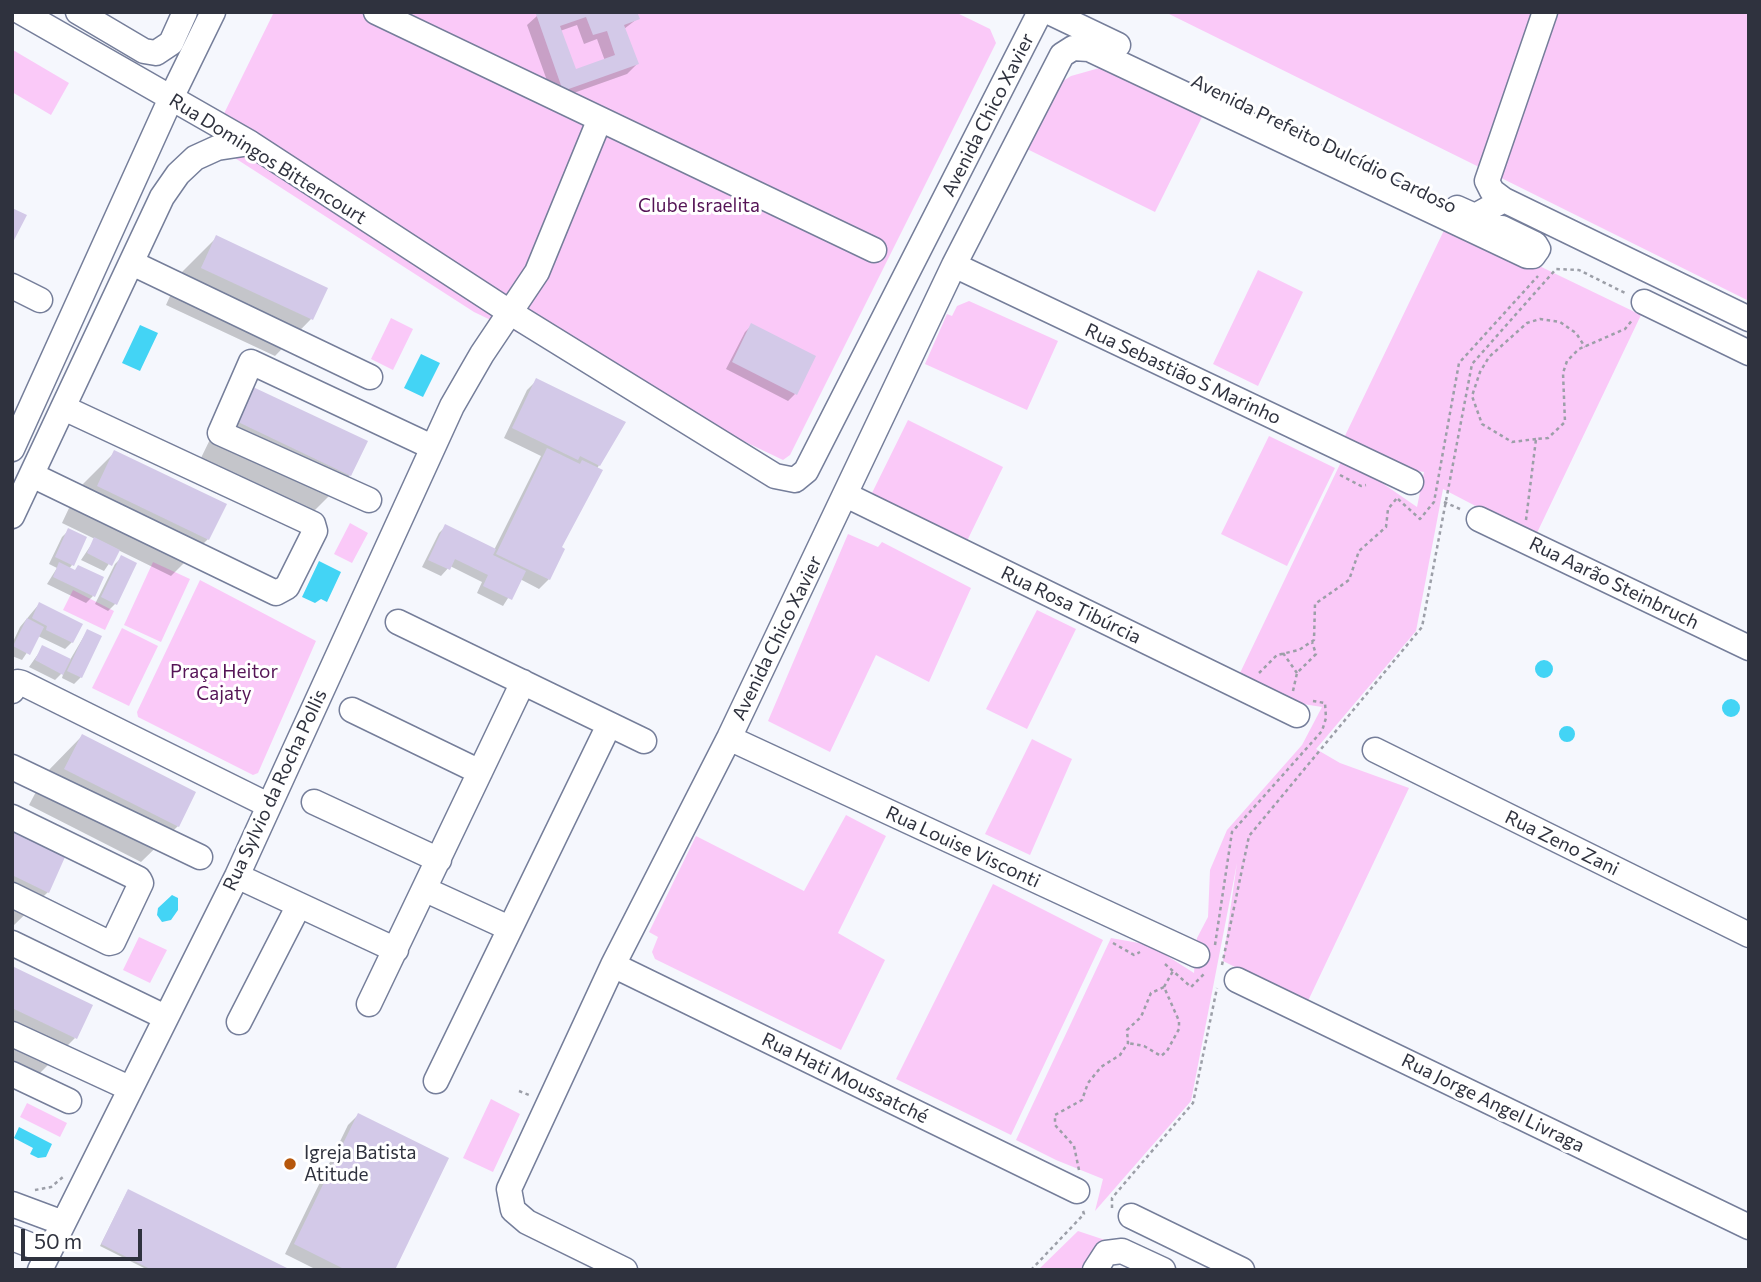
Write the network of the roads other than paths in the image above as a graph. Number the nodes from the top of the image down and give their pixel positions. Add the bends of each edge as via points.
1 (21, 12) edge
2 (78, 12) edge
3 (185, 12) edge
4 (213, 12) edge
5 (376, 12) edge
6 (1040, 12) edge
7 (1049, 12) edge
8 (1545, 12) edge
9 (1053, 66) joint
10 (170, 98) junction
11 (599, 121) junction
12 (250, 143) junction
13 (1504, 200) junction
14 (874, 250) dead end
15 (1535, 253) road end
16 (132, 263) junction
17 (954, 265) junction
18 (12, 286) edge
19 (40, 300) dead end
20 (1644, 302) road end
21 (511, 313) junction
22 (1749, 319) edge
23 (1749, 353) edge
24 (370, 377) dead end
25 (17, 408) edge
26 (64, 408) junction
27 (432, 447) junction
28 (12, 449) edge
29 (32, 475) junction
30 (1399, 491) road end
31 (846, 495) junction
32 (369, 500) dead end
33 (12, 516) edge
34 (1479, 519) dead end
35 (398, 622) dead end
36 (1749, 648) edge
37 (523, 682) junction
38 (12, 691) edge
39 (1297, 704) road end
40 (352, 710) dead end
41 (609, 725) junction
42 (729, 738) junction
43 (644, 741) dead end
44 (1375, 750) dead end
45 (12, 767) edge
46 (480, 772) junction
47 (314, 802) dead end
48 (268, 805) junction
49 (12, 817) edge
50 (200, 858) dead end
51 (439, 860) junction
52 (236, 876) junction
53 (426, 890) junction
54 (12, 895) edge
55 (299, 905) junction
56 (509, 928) junction
57 (1749, 935) edge
58 (12, 943) edge
59 (396, 950) junction
60 (1205, 961) road end
61 (613, 965) junction
62 (1225, 977) road end
63 (369, 1004) dead end
64 (165, 1017) junction
65 (239, 1023) dead end
66 (12, 1034) edge
67 (12, 1074) edge
68 (436, 1081) dead end
69 (129, 1088) junction
70 (69, 1101) dead end
71 (1077, 1191) road end
72 (20, 1196) edge
73 (1131, 1216) road end
74 (63, 1223) junction
75 (1749, 1227) edge
76 (12, 1238) edge
77 (582, 1259) edge
78 (44, 1261) edge
79 (621, 1269) edge
80 (1094, 1270) edge
81 (1163, 1270) edge
82 (1242, 1270) edge

1 - 10 street, Rua Domingos Bittencourt
2 - 3 street via 144,51 156,53 171,43
4 - 10 street
5 - 11 street
6 - 21 street, Avenida Chico Xavier via 806,471 795,480 775,476
7 - 13 street, Avenida Prefeito Dulcídio Cardoso via 1475,216
8 - 13 street via 1487,181
9 - 15 street, Avenida Prefeito Dulcídio Cardoso via 1073,48 1089,49 1527,256
9 - 17 street, Avenida Chico Xavier
10 - 12 street, Rua Domingos Bittencourt
10 - 25 street via 37,395
11 - 14 street
11 - 21 street, Rua Sylvio da Rocha Pollis via 537,272
12 - 16 street via 217,148 195,158 178,174
12 - 21 street, Rua Domingos Bittencourt
13 - 22 street
16 - 24 street
16 - 26 street
17 - 30 street, Rua Sebastião S Marinho
17 - 31 street, Avenida Chico Xavier
18 - 19 street
20 - 23 street
21 - 27 street, Rua Sylvio da Rocha Pollis via 466,380
25 - 28 street
26 - 29 street
26 - 29 street via 313,524 315,531 287,587 276,593
27 - 32 street via 251,362 220,433
27 - 48 street, Rua Sylvio da Rocha Pollis
29 - 33 street
31 - 39 street, Rua Rosa Tibúrcia
31 - 42 street, Avenida Chico Xavier
34 - 36 street, Rua Aarão Steinbruch
35 - 37 street
37 - 41 street
37 - 46 street
38 - 48 street via 22,683
40 - 46 street
41 - 43 street
41 - 56 street
42 - 60 street, Rua Louise Visconti
42 - 61 street, Avenida Chico Xavier
44 - 57 street, Rua Zeno Zani
45 - 50 street
46 - 51 street
47 - 51 street
48 - 52 street, Rua Sylvio da Rocha Pollis
49 - 54 street via 139,878 141,883 109,943
51 - 53 street
52 - 55 street
52 - 64 street, Rua Sylvio da Rocha Pollis
53 - 56 street
53 - 59 street
55 - 59 street
55 - 65 street
56 - 68 street
58 - 64 street
59 - 63 street
61 - 71 street, Rua Hati Moussatché
61 - 77 street, Avenida Chico Xavier via 509,1189 513,1210
62 - 75 street, Rua Jorge Angel Livraga
64 - 69 street, Rua Sylvio da Rocha Pollis
66 - 69 street
67 - 70 street
69 - 74 street, Rua Sylvio da Rocha Pollis
72 - 74 street
73 - 82 street
74 - 78 street, Rua Sylvio da Rocha Pollis
76 - 78 street
77 - 79 street
80 - 81 street via 1106,1253 1122,1251

